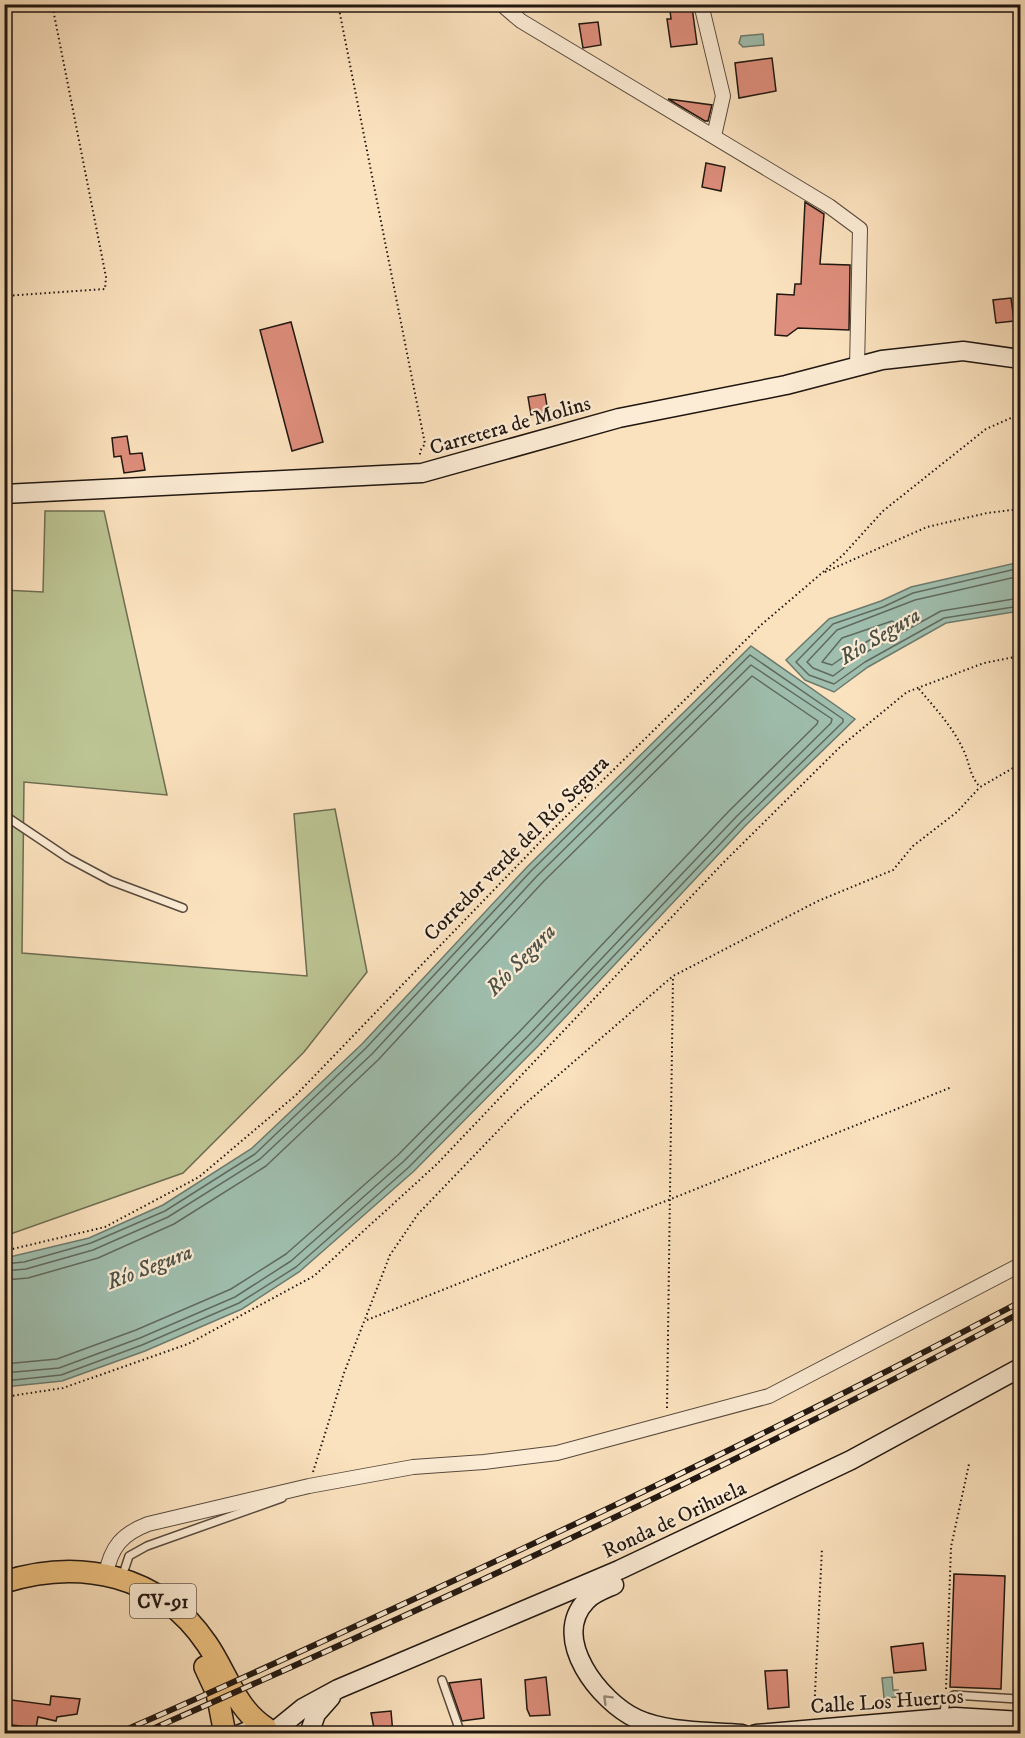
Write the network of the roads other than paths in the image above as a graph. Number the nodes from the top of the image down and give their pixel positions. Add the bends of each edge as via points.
1 (501, 4) edge
2 (701, 4) edge
3 (714, 136) junction
4 (1020, 359) edge
5 (857, 367) junction
6 (4, 494) edge
7 (4, 815) edge
8 (183, 908) dead end
9 (1020, 1265) edge
10 (1020, 1368) edge
11 (850, 1460) junction
12 (309, 1486) junction
13 (116, 1571) junction
14 (4, 1582) edge
15 (4, 1593) edge
16 (442, 1680) dead end
17 (338, 1689) junction
18 (1020, 1721) edge
19 (275, 1731) edge
20 (225, 1734) edge
21 (240, 1734) edge
22 (309, 1734) edge
23 (461, 1734) edge
24 (742, 1734) edge
25 (756, 1734) edge

1 - 3 street via 521,21
2 - 3 street via 723,96
3 - 5 street via 829,206 860,230
4 - 5 street, Carretera de Molins via 963,351 916,355
5 - 6 street, Carretera de Molins via 619,418 422,473
7 - 8 lane via 111,881
9 - 12 street via 769,1396 557,1453 413,1467
10 - 11 street, Ronda de Orihuela
11 - 17 street, Ronda de Orihuela via 619,1570
24 -> 11 street via 661,1726 638,1720 614,1706 584,1668 573,1629 576,1617 593,1595 802,1494
12 - 13 lane via 256,1509 147,1546 129,1556
12 - 13 street via 131,1531 114,1548
13 - 14 main road, CV-91 via 54,1571
13 - 19 main road, CV-91 via 188,1621 206,1643 247,1712
15 - 20 main road, CV-91 via 45,1582 86,1582 142,1602 169,1621 194,1649 217,1693
16 - 23 lane
17 - 19 street, Ronda de Orihuela via 303,1708
17 - 22 street, Ronda de Orihuela via 316,1714
18 - 25 street, Calle Los Huertos via 944,1709
19 - 21 street

